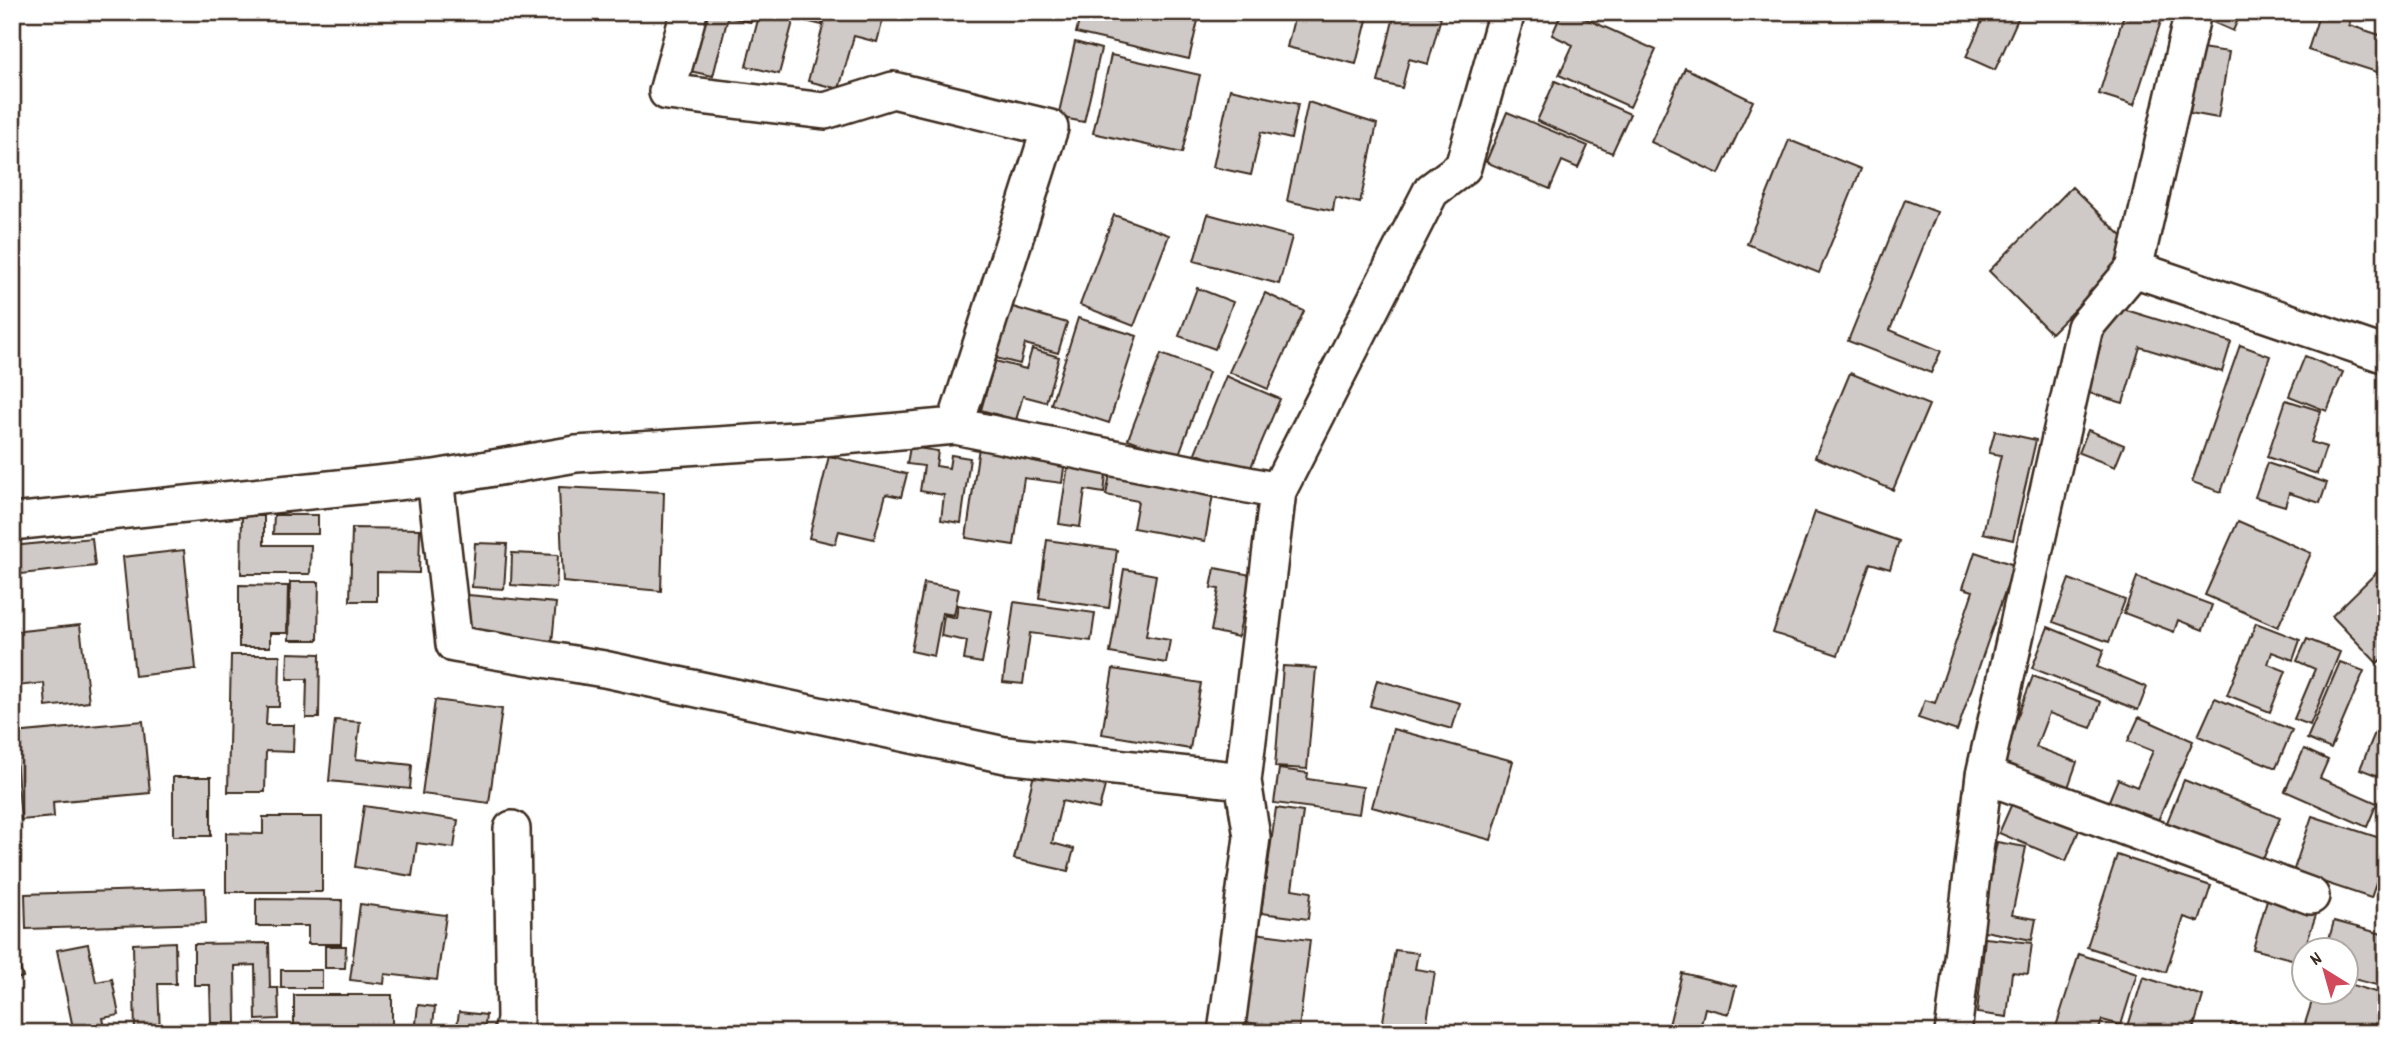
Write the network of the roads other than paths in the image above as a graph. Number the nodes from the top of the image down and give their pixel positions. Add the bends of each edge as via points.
1 (689, 12) edge
2 (1507, 12) edge
3 (2193, 12) edge
4 (2134, 269) junction
5 (2386, 355) edge
6 (954, 426) junction
7 (435, 478) junction
8 (1278, 491) junction
9 (12, 522) edge
10 (1984, 775) junction
11 (1243, 780) junction
12 (512, 830) dead end
13 (2311, 895) dead end
14 (512, 1033) edge
15 (1226, 1033) edge
16 (1953, 1033) edge

1 - 6 street via 667,92 825,111 893,90 1050,128
2 - 8 street via 1463,167 1431,191
3 - 4 street
4 - 5 street
4 - 10 street via 2085,327
6 - 7 street via 576,454
6 - 8 street
7 - 9 street
7 - 11 street via 454,645 604,669 1005,755
8 - 11 street
10 - 13 street
10 - 16 street
11 - 15 street via 1252,837
12 - 14 street

